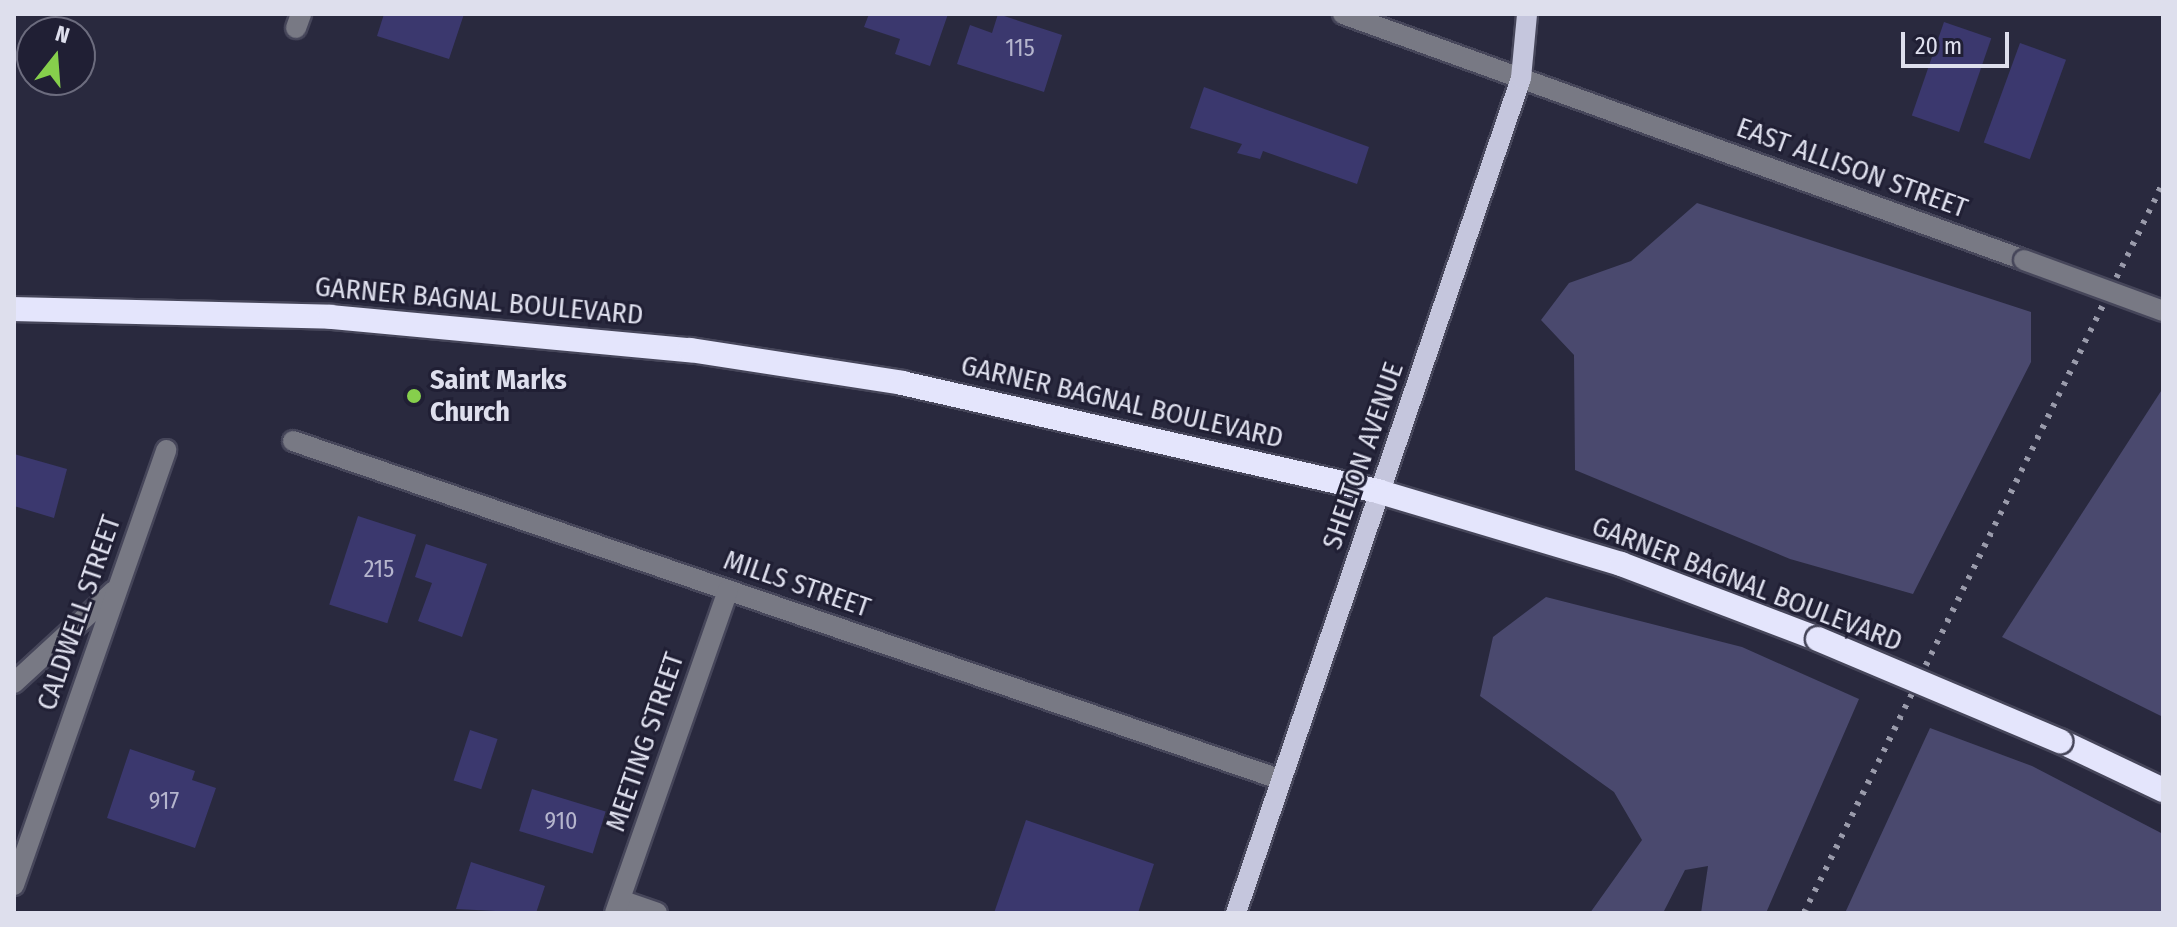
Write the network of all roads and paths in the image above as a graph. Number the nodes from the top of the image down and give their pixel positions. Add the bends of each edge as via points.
1 (1343, 14) edge
2 (1527, 14) edge
3 (1521, 78) junction
4 (14, 309) edge
5 (2163, 311) edge
6 (293, 441) dead end
7 (166, 450) dead end
8 (1380, 492) junction
9 (118, 587) junction
10 (728, 590) junction
11 (14, 683) edge
12 (1282, 780) junction
13 (2163, 790) edge
14 (14, 885) edge
15 (617, 906) edge
16 (657, 913) edge
17 (1236, 913) edge

1 - 3 street, EAST ALLISON STREET
2 - 3 main road, SHELTON AVENUE
3 - 5 street, EAST ALLISON STREET, bridge
3 - 8 main road, SHELTON AVENUE
4 - 8 highway, GARNER BAGNAL BOULEVARD via 331,317 690,350 902,383
6 - 10 street, MILLS STREET
7 - 9 street, CALDWELL STREET
8 - 12 main road, SHELTON AVENUE
8 - 13 highway, GARNER BAGNAL BOULEVARD, bridge via 1621,564 1818,639
9 - 11 street
9 - 14 street, CALDWELL STREET
10 - 12 street, MILLS STREET
10 - 15 street, MEETING STREET
12 - 17 main road, SHELTON AVENUE
15 - 16 street

